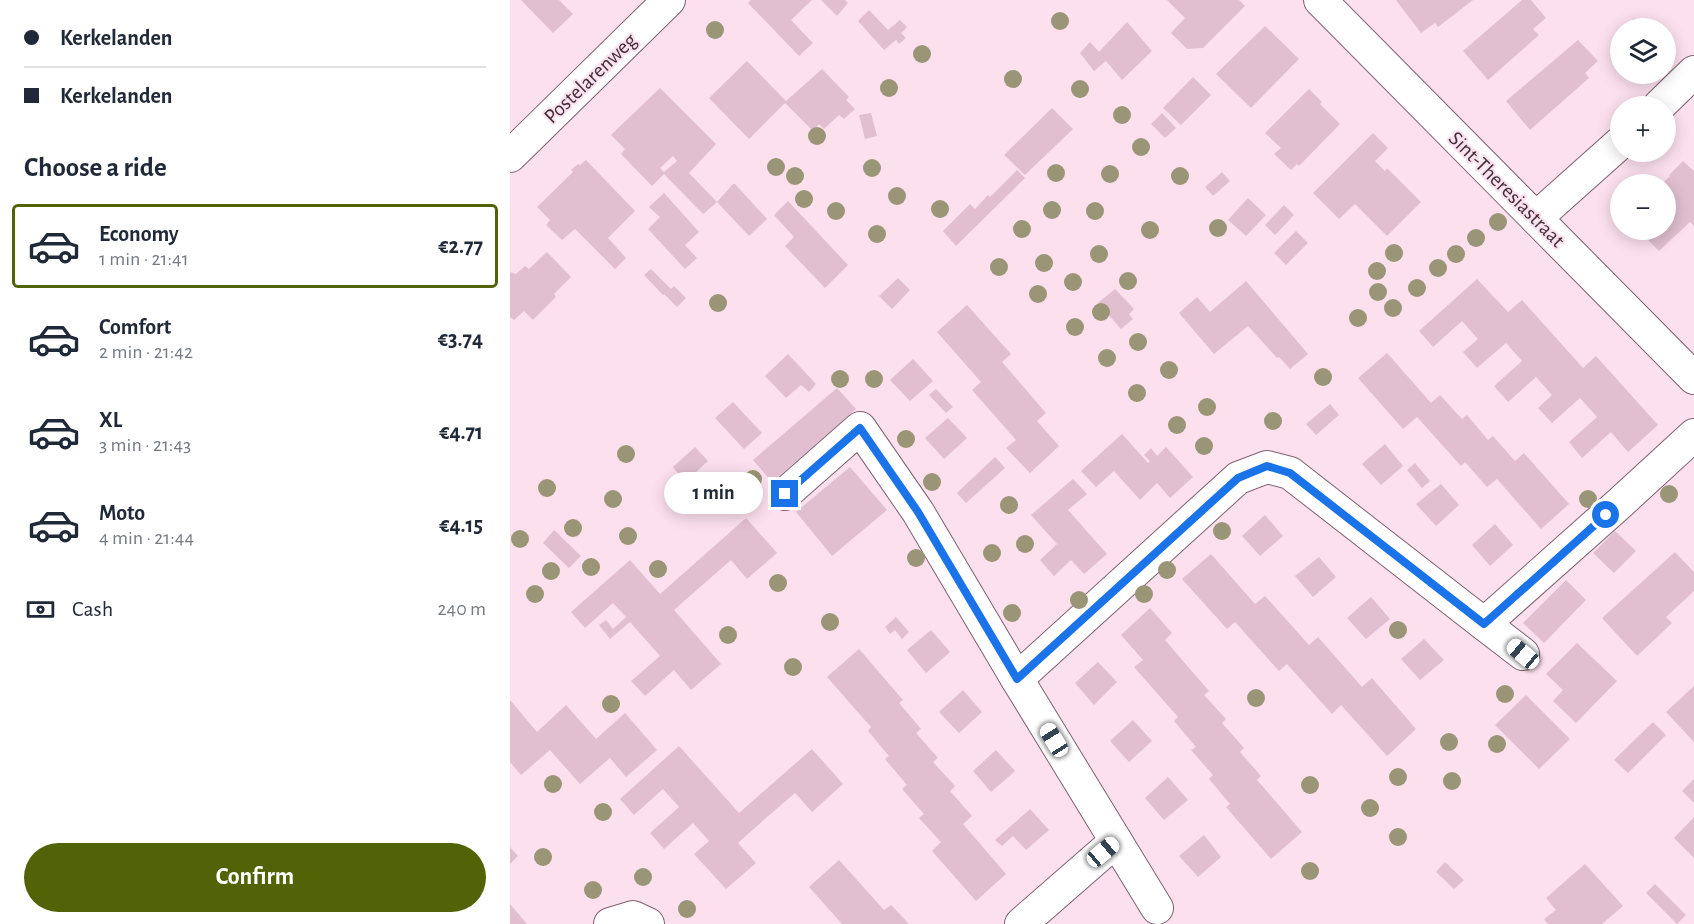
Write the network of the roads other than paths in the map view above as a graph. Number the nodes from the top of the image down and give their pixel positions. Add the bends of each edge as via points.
1 (669, 0) edge
2 (1320, 0) edge
3 (1694, 72) edge
4 (1669, 96) edge
5 (1610, 151) edge
6 (510, 156) edge
7 (1536, 218) junction
8 (1694, 378) edge
9 (1694, 435) edge
10 (785, 494) dead end
11 (1484, 624) junction
12 (1523, 654) dead end
13 (1017, 679) junction
14 (1116, 841) junction
15 (1158, 908) dead end
16 (610, 924) edge
17 (648, 924) edge
18 (1021, 924) edge

1 - 6 street, Postelarenweg
2 - 7 street, Sint-Theresiastraat
3 - 4 street
5 - 7 street
7 - 8 street, Sint-Theresiastraat
9 - 11 street
10 - 13 street via 860,428 918,512
11 - 12 street
11 - 13 street via 1290,473 1267,466 1238,478
13 - 14 street
14 - 15 street
14 - 18 street
16 - 17 street via 633,916

